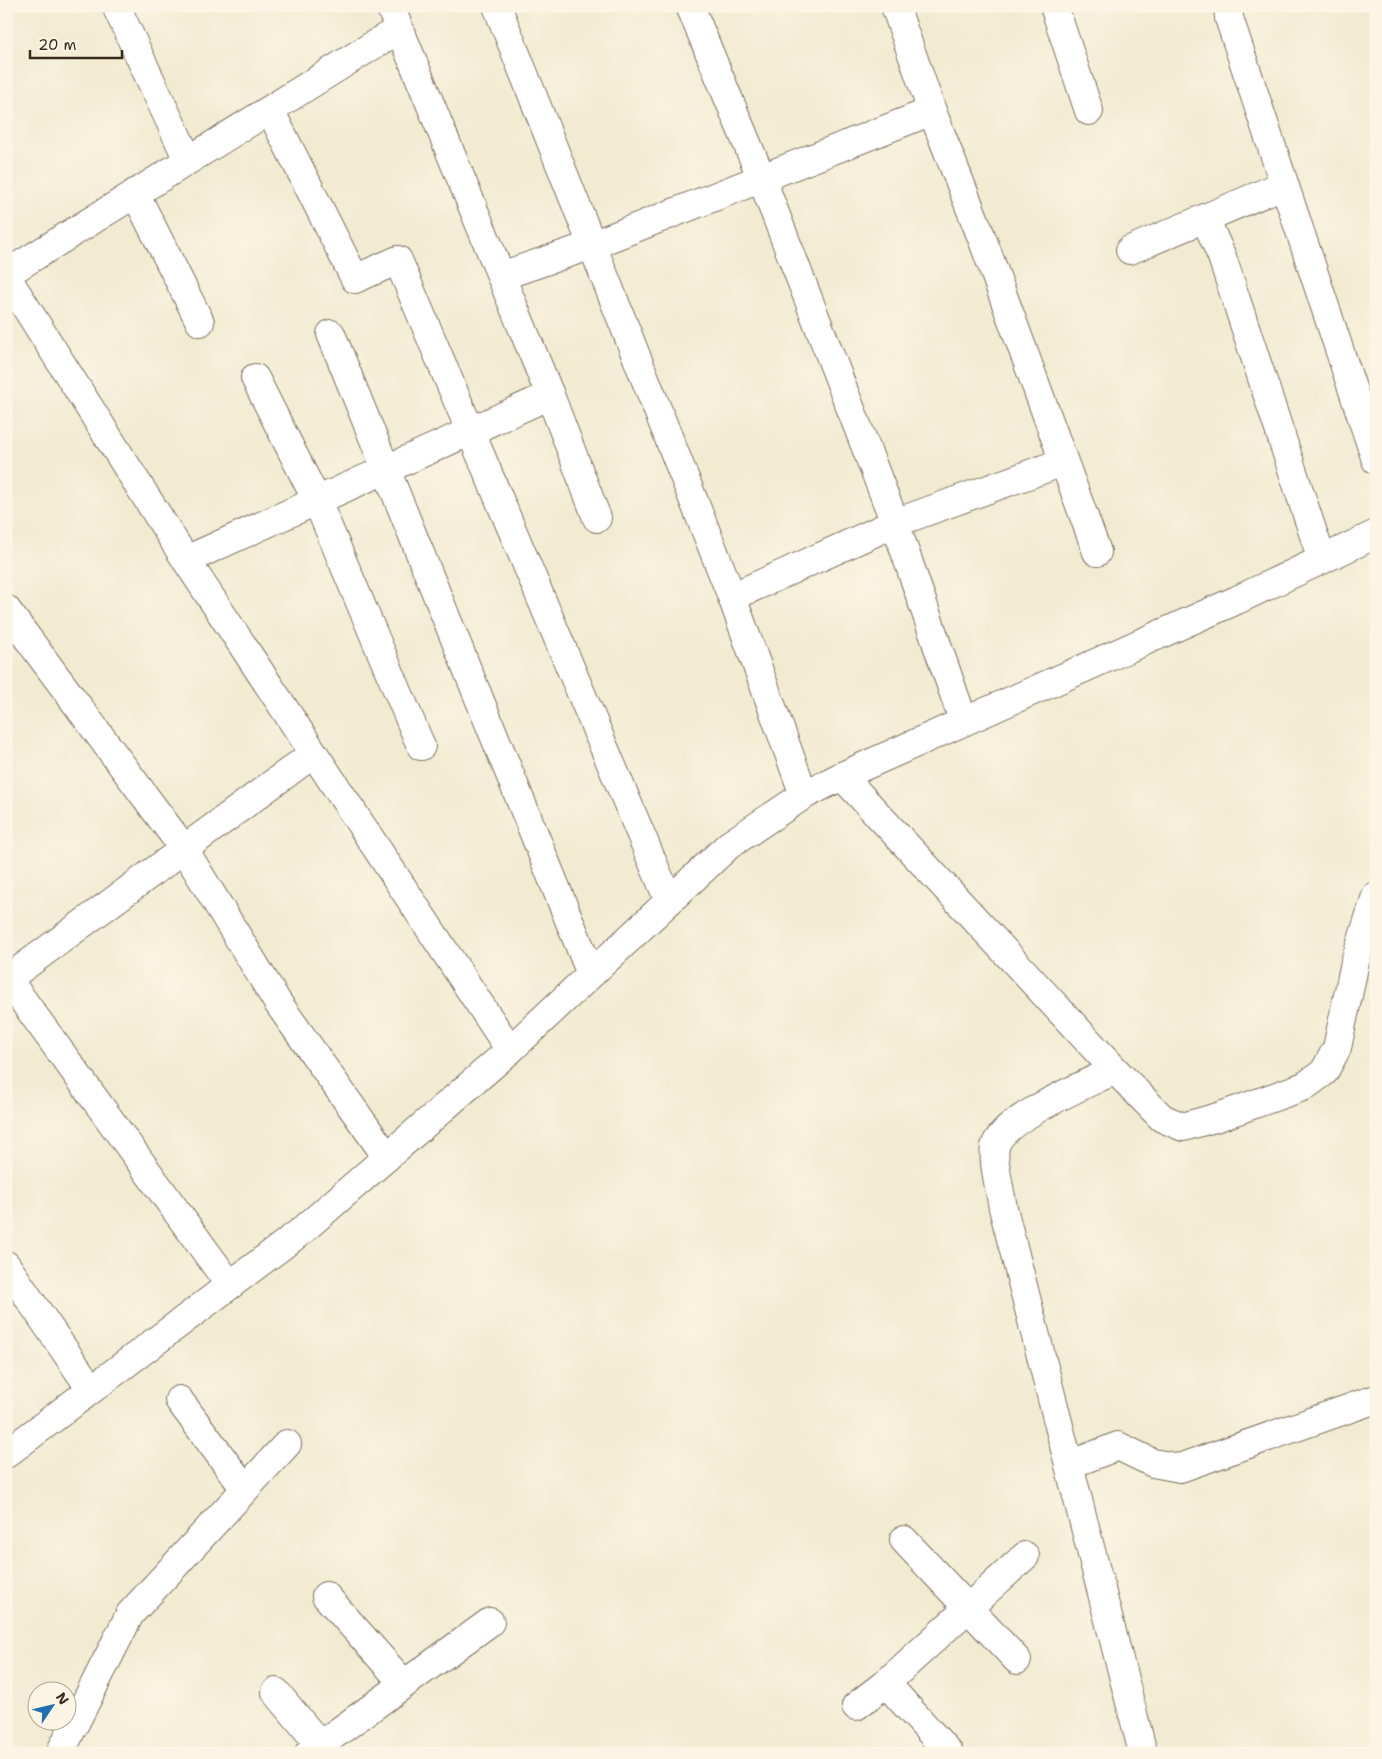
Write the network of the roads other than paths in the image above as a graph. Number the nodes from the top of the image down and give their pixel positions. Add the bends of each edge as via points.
1 (116, 6) edge
2 (497, 6) edge
3 (690, 6) edge
4 (895, 6) edge
5 (1054, 6) edge
6 (1228, 6) edge
7 (394, 18) edge
8 (270, 110) junction
9 (932, 111) junction
10 (1089, 111) dead end
11 (188, 160) junction
12 (761, 176) junction
13 (1283, 185) junction
14 (135, 193) junction
15 (1205, 218) junction
16 (592, 245) junction
17 (1130, 250) dead end
18 (6, 275) edge
19 (501, 276) junction
20 (200, 322) dead end
21 (330, 334) dead end
22 (255, 378) dead end
23 (550, 395) junction
24 (470, 432) junction
25 (1376, 460) edge
26 (1063, 462) junction
27 (387, 469) junction
28 (317, 501) junction
29 (597, 518) dead end
30 (895, 524) junction
31 (1376, 534) edge
32 (1097, 552) dead end
33 (186, 560) junction
34 (1322, 560) junction
35 (732, 597) junction
36 (6, 609) edge
37 (963, 720) junction
38 (421, 746) dead end
39 (313, 754) junction
40 (842, 776) junction
41 (804, 795) junction
42 (184, 849) junction
43 (1376, 896) edge
44 (669, 901) junction
45 (591, 974) junction
46 (7, 979) edge
47 (510, 1050) junction
48 (1115, 1070) junction
49 (387, 1157) junction
50 (6, 1265) edge
51 (230, 1285) junction
52 (91, 1389) junction
53 (1376, 1399) edge
54 (179, 1400) dead end
55 (287, 1444) dead end
56 (6, 1454) edge
57 (1069, 1465) junction
58 (245, 1489) junction
59 (904, 1540) dead end
60 (1025, 1556) dead end
61 (326, 1596) dead end
62 (967, 1609) junction
63 (490, 1622) dead end
64 (1017, 1660) dead end
65 (886, 1683) junction
66 (404, 1684) junction
67 (276, 1692) dead end
68 (856, 1706) dead end
69 (315, 1749) edge
70 (60, 1753) edge
71 (949, 1753) edge
72 (1143, 1753) edge

1 - 11 street
2 - 16 street
3 - 12 street
4 - 9 street
5 - 10 street
6 - 13 street via 1229,18
7 - 8 street
7 - 19 street
8 - 11 street
8 - 24 street via 355,279 398,260
9 - 12 street
9 - 26 street
11 - 14 street
12 - 16 street
12 - 30 street
13 - 15 street
13 - 25 street
14 - 18 street
14 - 20 street
15 - 17 street
15 - 34 street via 1222,257
16 - 19 street
16 - 35 street
18 - 33 street
19 - 23 street
21 - 27 street
22 - 28 street
23 - 24 street
23 - 29 street
24 - 27 street
24 - 44 street
26 - 30 street
26 - 32 street
27 - 28 street
27 - 45 street
28 - 33 street
28 - 38 street
30 - 35 street
30 - 37 street
31 - 34 street
33 - 39 street
34 - 37 street
35 - 41 street
36 - 42 street
37 - 40 street
39 - 42 street
39 - 47 street
40 - 41 street
40 - 48 street
41 - 44 street via 729,845
42 - 46 street
42 - 49 street via 278,1003
43 - 48 street via 1355,962 1338,1048 1324,1072 1304,1086 1183,1127 1162,1118
44 - 45 street
45 - 47 street
46 - 51 street
47 - 49 street
48 - 57 street via 1031,1112 1004,1131 994,1150 1003,1208
49 - 51 street via 303,1230
50 - 52 street
51 - 52 street
52 - 56 street
53 - 57 street via 1180,1468 1153,1463 1118,1446
54 - 58 street
55 - 58 street
57 - 72 street
58 - 70 street via 130,1614
59 - 62 street
60 - 62 street
61 - 66 street
62 - 64 street
62 - 65 street
63 - 66 street
65 - 68 street
65 - 71 street
66 - 69 street
67 - 69 street

